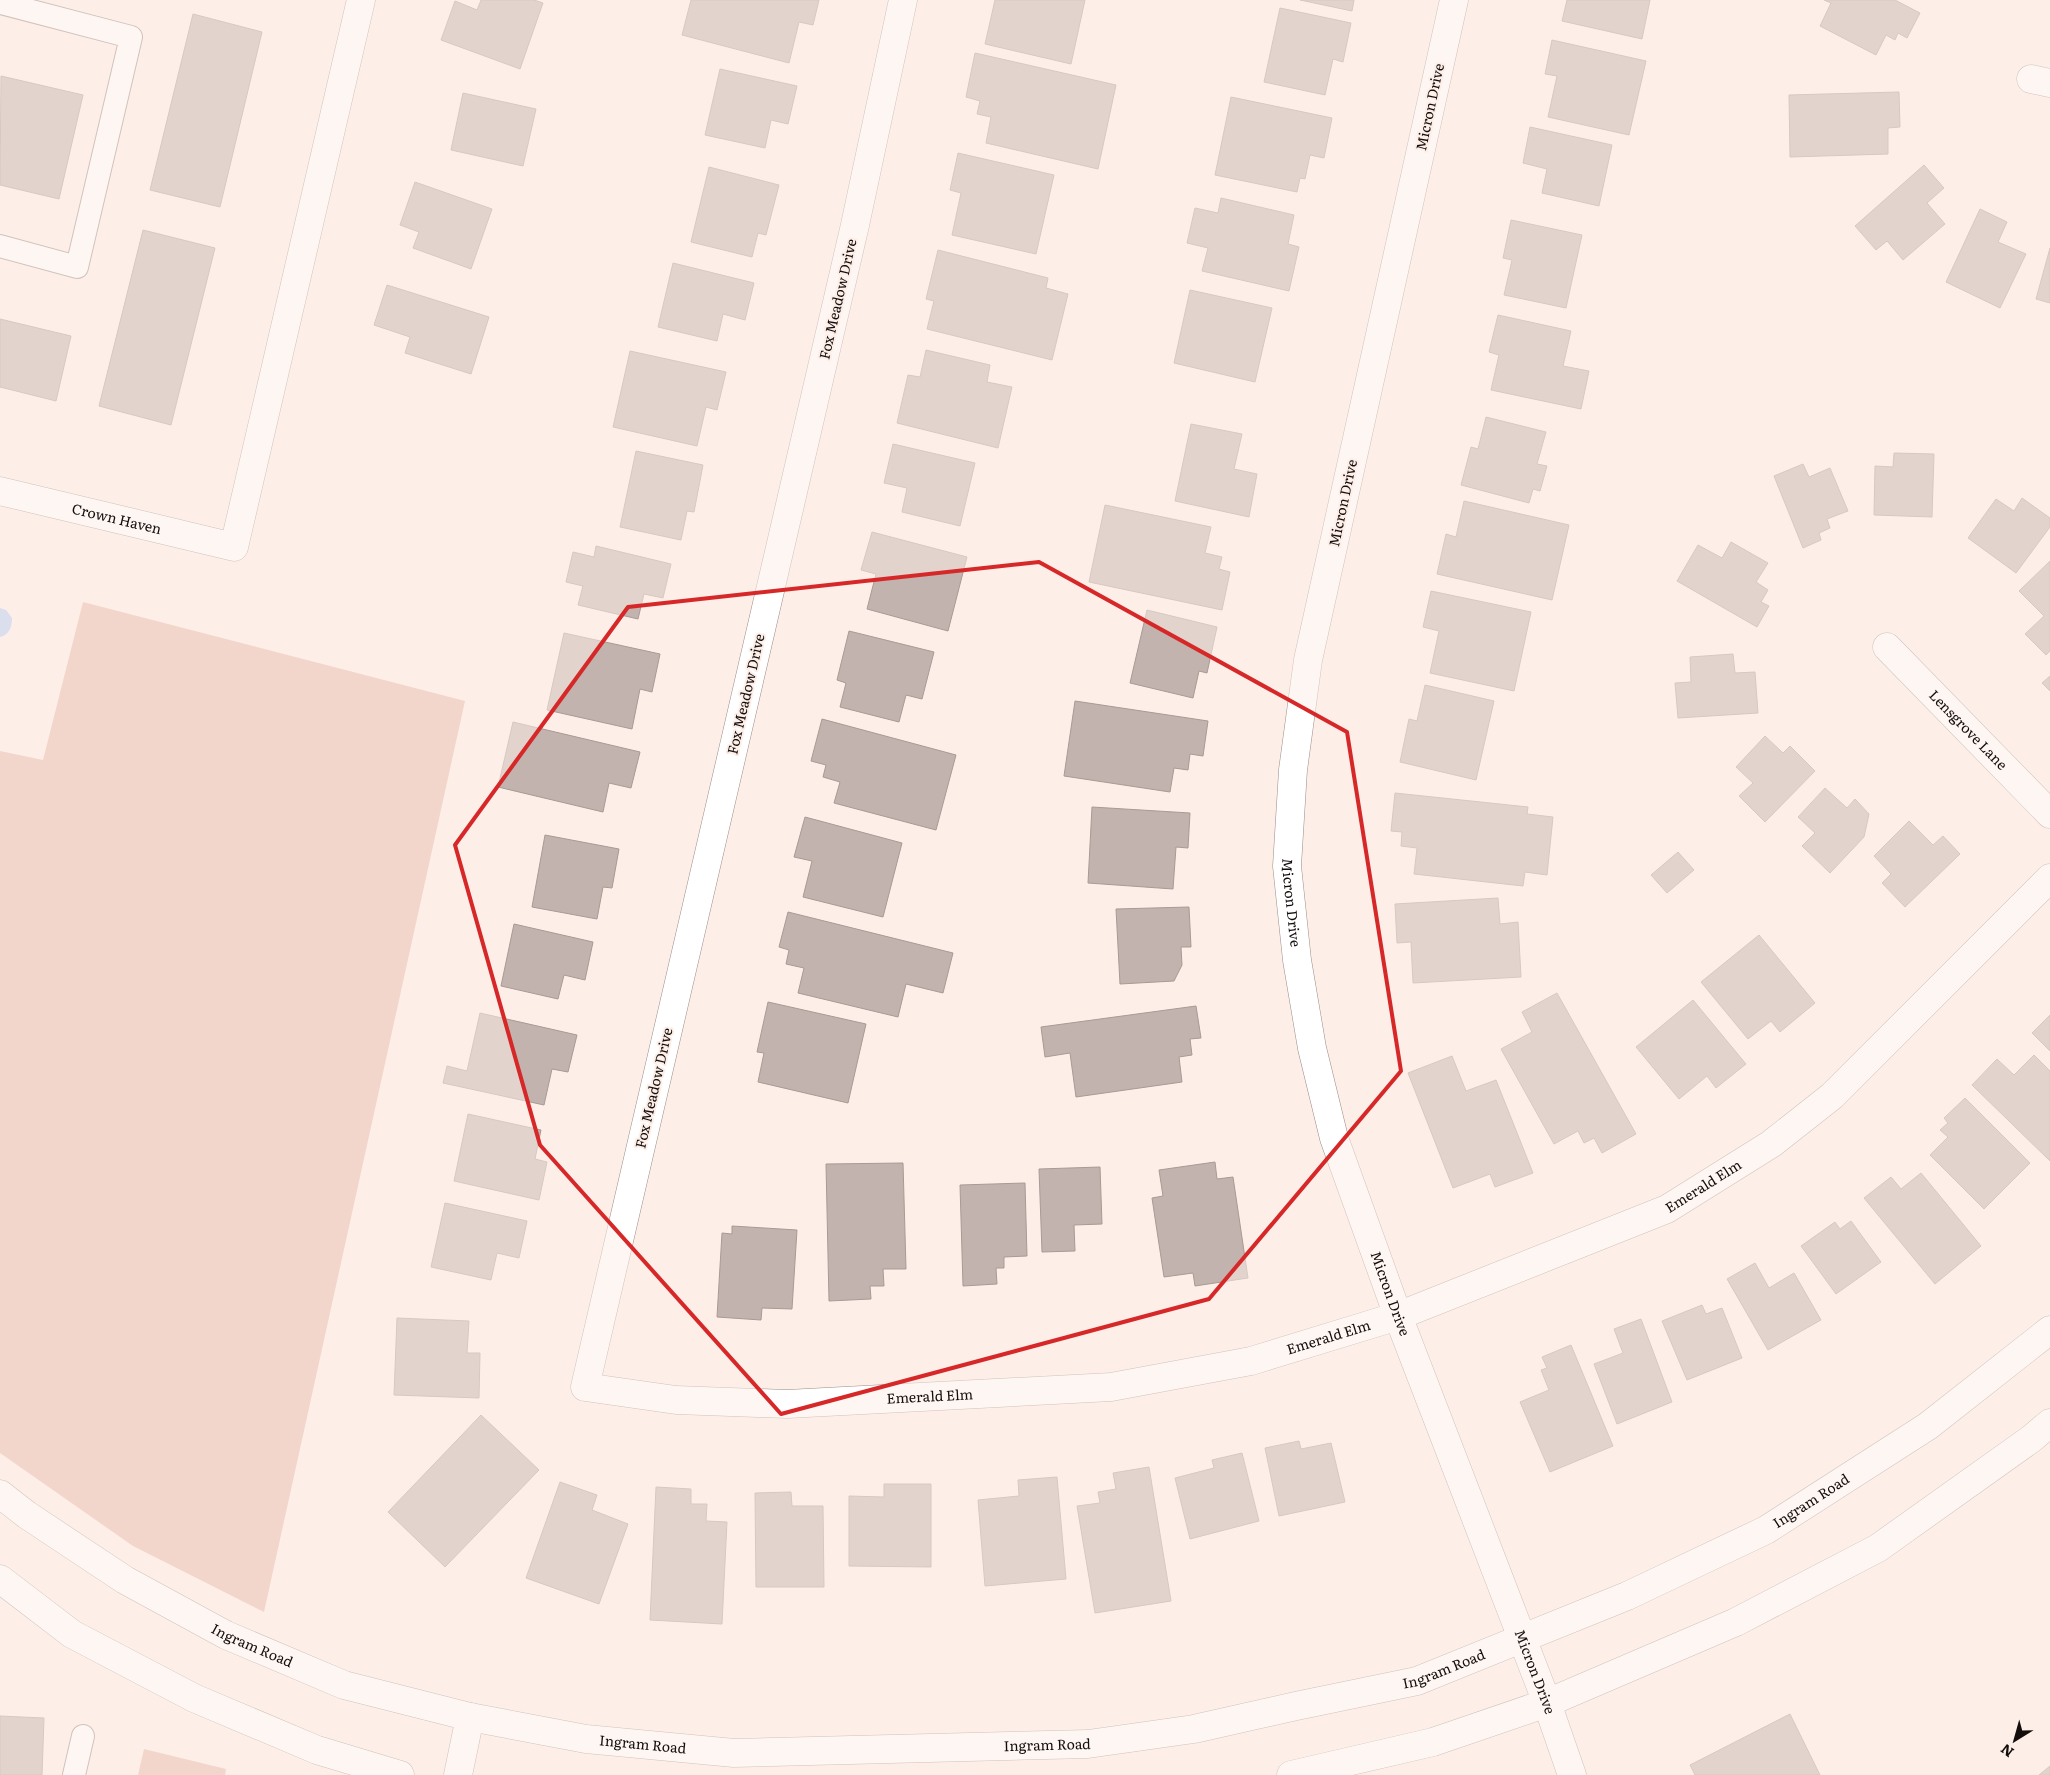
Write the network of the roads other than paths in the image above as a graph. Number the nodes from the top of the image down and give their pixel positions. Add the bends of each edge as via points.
1 (362, 0) edge
2 (903, 0) edge
3 (1454, 0) edge
4 (1, 4) edge
5 (0, 246) edge
6 (0, 491) edge
7 (1887, 647) dead end
8 (2050, 814) edge
9 (2050, 878) edge
10 (1398, 1316) junction
11 (2050, 1330) edge
12 (585, 1386) joint
13 (2050, 1424) edge
14 (0, 1494) edge
15 (0, 1579) edge
16 (1521, 1639) junction
17 (1547, 1703) junction
18 (470, 1717) junction
19 (83, 1736) dead end
20 (74, 1775) edge
21 (400, 1775) edge
22 (458, 1775) edge
23 (1291, 1775) edge
24 (1572, 1775) edge

1 - 6 street, Crown Haven via 234,546
2 - 12 street, Fox Meadow Drive via 855,225
3 - 10 street, Micron Drive via 1308,660 1286,866 1312,1048 1334,1138
4 - 5 lane via 131,37 77,267
7 - 8 street, Lensgrove Lane
9 - 10 street, Emerald Elm via 1832,1096 1771,1144 1666,1209
10 - 12 street, Emerald Elm via 1251,1361 1111,1387 787,1404 676,1400
10 - 16 street, Micron Drive
11 - 16 street, Ingram Road via 1928,1426 1766,1530 1626,1596
13 - 17 street via 1878,1548 1736,1622
14 - 18 street, Ingram Road via 125,1580 226,1635 344,1685
15 - 21 street via 72,1634 194,1698 316,1750
16 - 17 street, Micron Drive
16 - 18 street, Ingram Road via 1417,1681 1194,1729 1088,1744 734,1753 586,1738
17 - 23 street via 1433,1742
17 - 24 street, Micron Drive
18 - 22 street
19 - 20 lane

